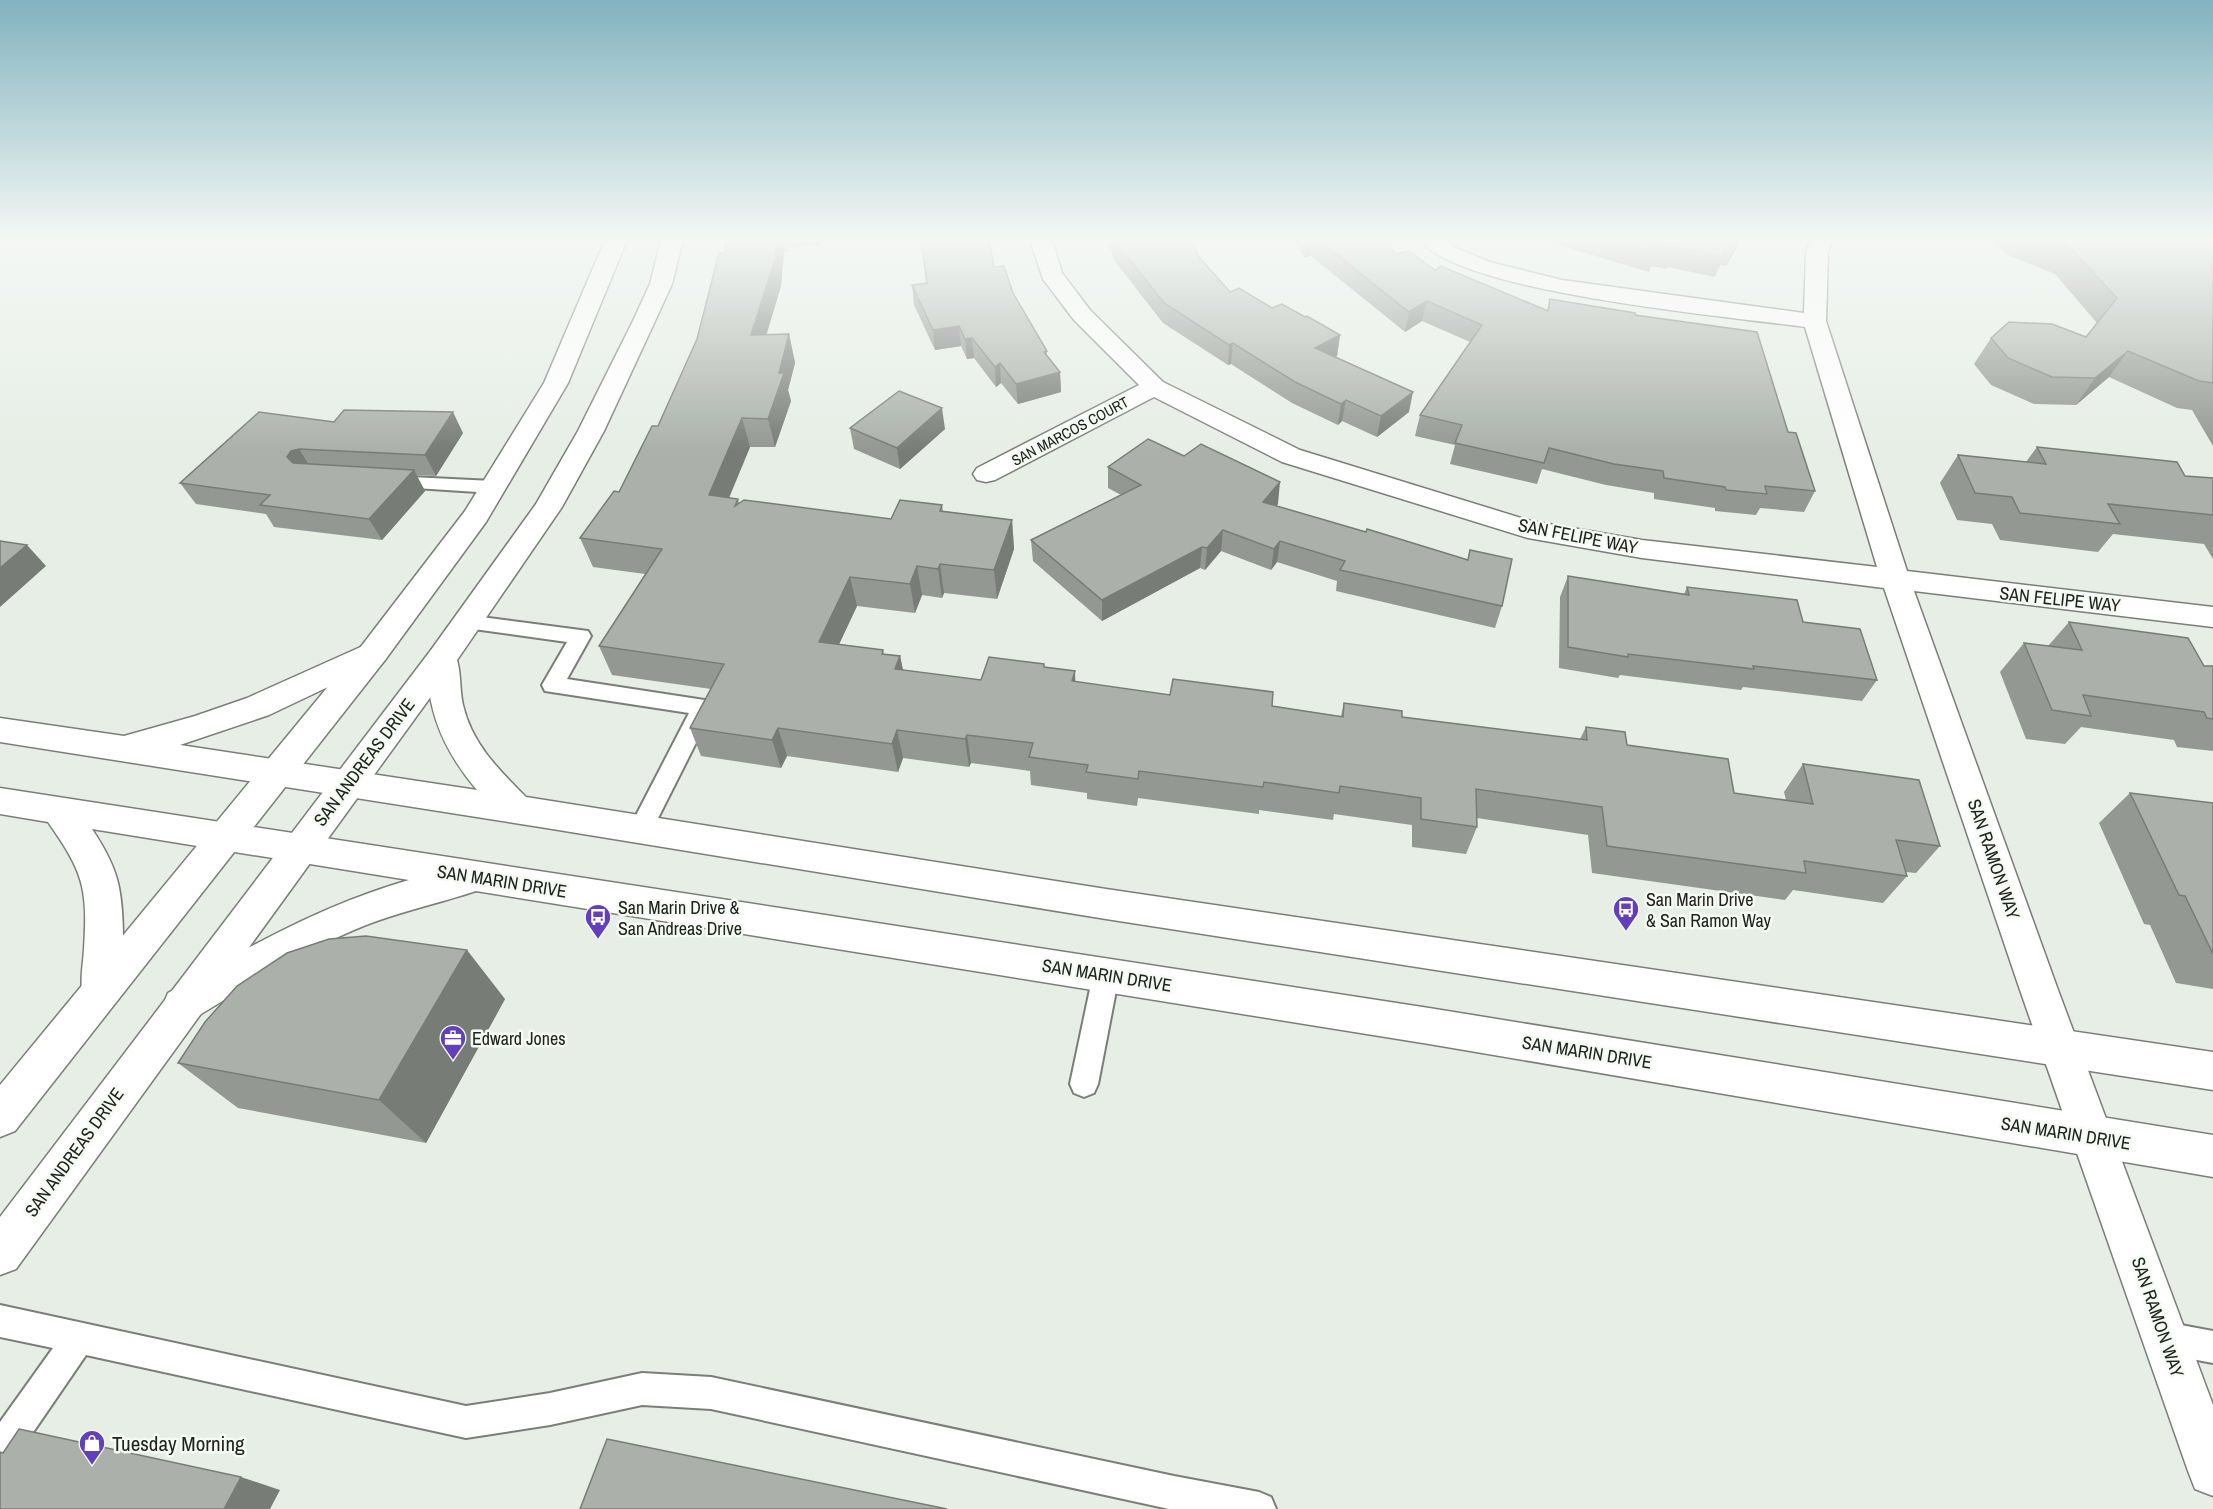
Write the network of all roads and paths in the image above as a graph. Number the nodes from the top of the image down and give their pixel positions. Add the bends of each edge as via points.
1 (588, 310) edge
2 (648, 310) edge
3 (1079, 310) edge
4 (1736, 310) edge
5 (1815, 310) edge
6 (1815, 321) junction
7 (1154, 387) junction
8 (986, 474) dead end
9 (371, 481) edge
10 (494, 487) junction
11 (1896, 581) junction
12 (2213, 617) edge
13 (466, 622) junction
14 (374, 652) junction
15 (442, 657) junction
16 (0, 730) edge
17 (119, 748) junction
18 (278, 772) junction
19 (348, 783) junction
20 (0, 801) edge
21 (516, 809) junction
22 (58, 810) junction
23 (641, 829) junction
24 (227, 837) junction
25 (299, 849) junction
26 (475, 877) junction
27 (1106, 975) junction
28 (100, 992) junction
29 (182, 1005) junction
30 (2060, 1047) junction
31 (2213, 1071) edge
32 (1084, 1084) dead end
33 (5, 1104) edge
34 (2094, 1138) junction
35 (2213, 1156) edge
36 (0, 1253) edge
37 (0, 1321) edge
38 (79, 1338) junction
39 (2165, 1338) junction
40 (2213, 1347) edge
41 (0, 1451) edge
42 (2213, 1471) edge
43 (1259, 1509) edge

1 - 10 street via 556,383
2 - 13 street, SAN ANDREAS DRIVE via 591,431 548,507
3 - 7 street, SAN FELIPE WAY
4 - 6 street
5 - 6 street, SAN RAMON WAY
6 - 11 street, SAN RAMON WAY
7 - 8 street, SAN MARCOS COURT
7 - 11 street, SAN FELIPE WAY via 1291,456 1528,529 1642,549
9 - 10 lane
10 - 14 street
11 - 12 street, SAN FELIPE WAY
11 - 30 street, SAN RAMON WAY
13 - 15 street, SAN ANDREAS DRIVE
13 - 23 lane via 581,636 553,685 703,707
14 - 17 street via 262,706 182,733
14 - 18 street
15 - 19 street, SAN ANDREAS DRIVE
15 - 21 street via 443,694 452,727 483,775
16 - 17 street
17 - 18 street
18 - 19 street
18 - 24 street
19 - 21 street
19 - 25 street, SAN ANDREAS DRIVE
20 - 22 street, SAN MARIN DRIVE
21 - 23 street
22 - 24 street, SAN MARIN DRIVE
22 - 28 street via 88,852 100,878 104,928
23 - 30 street via 1106,904
24 - 25 street, SAN MARIN DRIVE
24 - 28 street
25 - 26 street, SAN MARIN DRIVE
25 - 29 street, SAN ANDREAS DRIVE
26 - 27 street, SAN MARIN DRIVE
26 - 29 street via 338,920 291,942
27 - 32 lane
27 - 34 street, SAN MARIN DRIVE
28 - 33 street
29 - 36 street, SAN ANDREAS DRIVE
30 - 31 street
30 - 34 street, SAN RAMON WAY
34 - 35 street, SAN MARIN DRIVE
34 - 39 street, SAN RAMON WAY
37 - 38 lane
38 - 41 lane
38 - 43 lane via 466,1422 642,1389 711,1393
39 - 40 lane
39 - 42 street, SAN RAMON WAY

